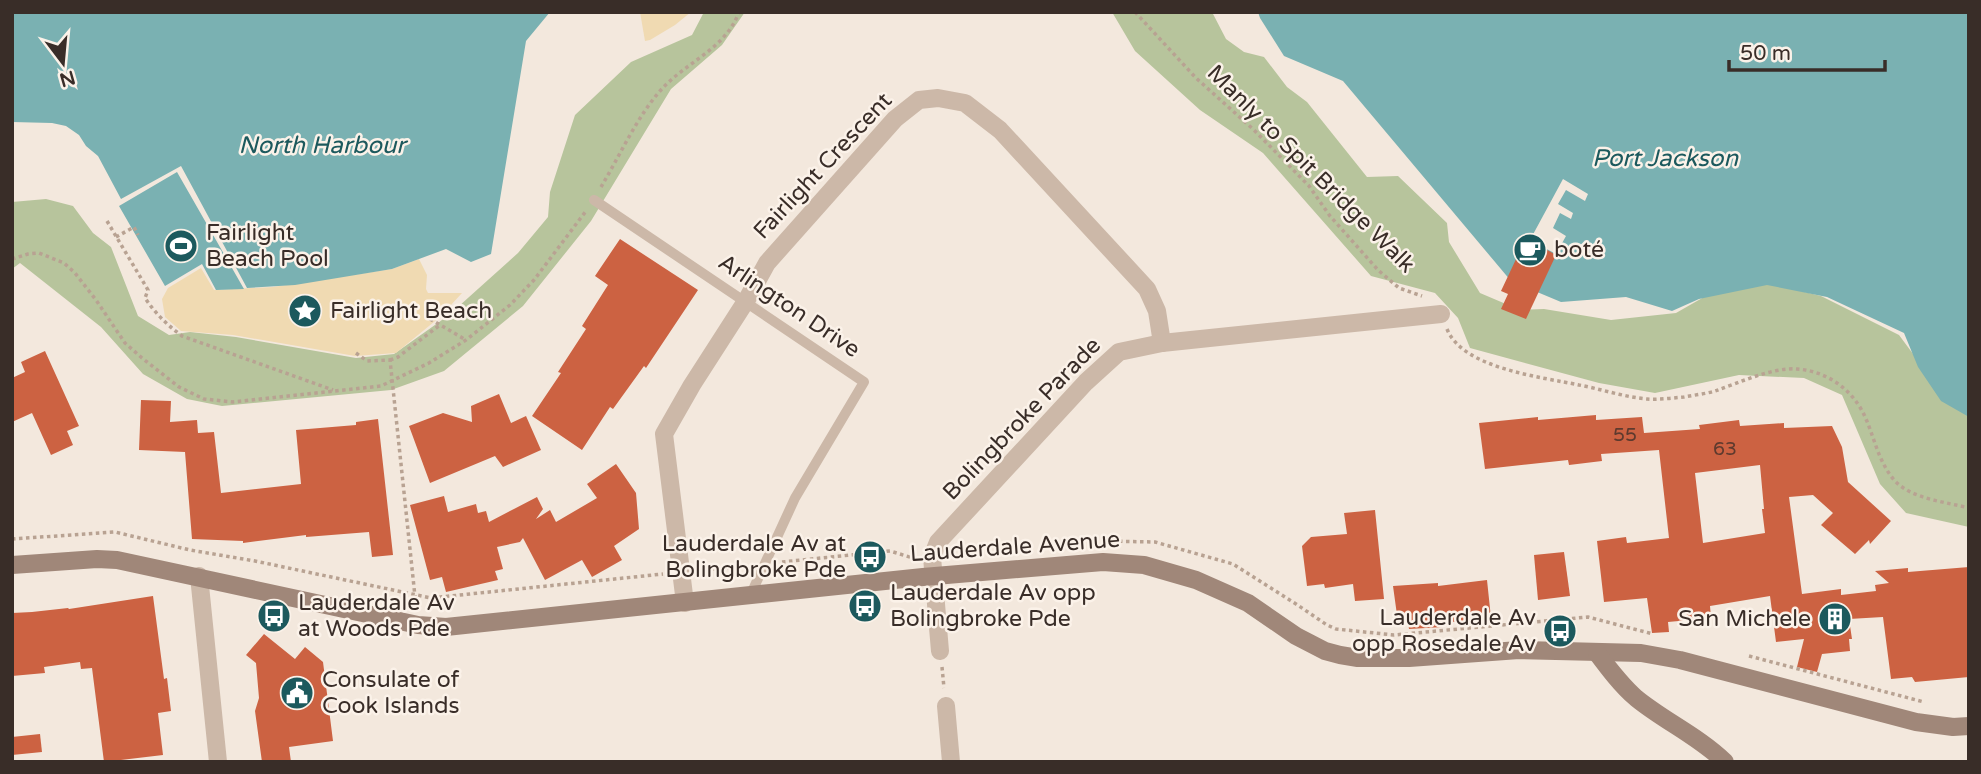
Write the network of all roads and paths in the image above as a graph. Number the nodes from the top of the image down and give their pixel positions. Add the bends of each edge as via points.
1 (739, 12) edge
2 (1135, 12) edge
3 (594, 200) junction
4 (107, 221) dead end
5 (138, 235) dead end
6 (116, 237) junction
7 (12, 259) edge
8 (746, 301) junction
9 (1441, 314) junction
10 (429, 319) dead end
11 (440, 325) junction
12 (466, 340) junction
13 (1162, 344) junction
14 (356, 352) dead end
15 (390, 360) junction
16 (392, 382) junction
17 (335, 390) junction
18 (1969, 508) edge
19 (12, 539) edge
20 (1096, 542) dead end
21 (912, 558) dead end
22 (776, 562) dead end
23 (12, 565) edge
24 (746, 566) dead end
25 (711, 569) dead end
26 (199, 576) junction
27 (649, 576) dead end
28 (933, 577) junction
29 (415, 595) junction
30 (750, 596) junction
31 (685, 603) junction
32 (418, 625) junction
33 (1661, 636) dead end
34 (940, 651) joint
35 (1597, 653) junction
36 (1740, 654) dead end
37 (1931, 704) dead end
38 (946, 706) joint
39 (1969, 726) edge
40 (218, 762) edge
41 (951, 762) edge
42 (1725, 762) edge

1 - 3 path via 724,39 659,92
2 - 9 path, Manly to Spit Bridge Walk via 1196,78 1309,186 1378,270 1399,288 1421,295
3 - 8 lane, Arlington Drive
3 - 12 path via 534,280
4 - 6 path
5 - 6 path via 134,227
6 - 17 path via 148,290 145,298 156,315 181,336
7 - 17 path via 39,253 64,263 125,343 180,387 204,400
8 - 13 street, Fairlight Crescent via 767,263 895,119 919,100 937,98 965,103 1000,130 1118,255 1147,289 1157,310
8 - 30 lane, Arlington Drive via 864,382 795,498
8 - 31 street, Fairlight Crescent via 664,434
9 - 13 street, Bolingbroke Parade
9 - 18 path, Manly to Spit Bridge Walk via 1451,339 1497,366 1648,400 1713,391 1793,369 1814,371 1851,394 1896,482 1914,494
10 - 11 path
11 - 12 path
11 - 15 path
12 - 16 path
13 - 28 street, Bolingbroke Parade via 1119,352 1086,382 937,542
14 - 15 path via 367,361
15 - 16 path
16 - 17 path
16 - 29 path
19 - 29 path via 115,532
20 - 33 path via 1155,542 1233,564 1336,629 1394,635 1588,617
21 - 22 path via 890,551
23 - 26 main road, Lauderdale Avenue via 117,560
24 - 25 path
26 - 32 main road, Lauderdale Avenue
26 - 40 street
27 - 29 path via 431,598
28 - 30 main road, Lauderdale Avenue
28 - 34 street, Bolingbroke Parade
28 - 35 main road, Lauderdale Avenue via 1081,563 1144,565 1225,591 1296,636 1340,655 1409,659 1519,650
29 - 32 path
30 - 31 main road, Lauderdale Avenue
31 - 32 main road, Lauderdale Avenue via 446,627
34 - 38 path
35 - 39 main road, Lauderdale Avenue via 1641,653 1679,660 1916,722
35 - 42 main road via 1638,699
36 - 37 path
38 - 41 street

